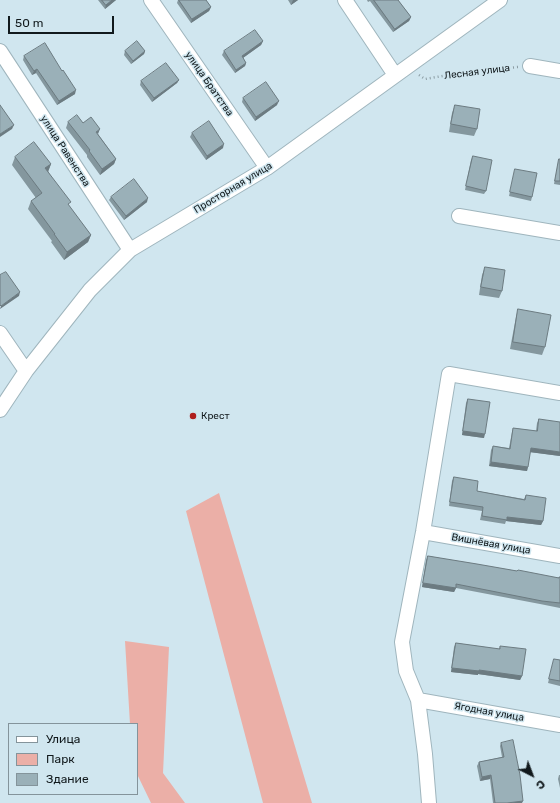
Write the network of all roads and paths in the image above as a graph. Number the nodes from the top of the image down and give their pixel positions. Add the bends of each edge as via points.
1 (152, 0) edge
2 (345, 0) edge
3 (500, 0) edge
4 (0, 52) edge
5 (530, 66) joint
6 (560, 71) edge
7 (396, 75) junction
8 (267, 168) junction
9 (458, 216) dead end
10 (560, 233) edge
11 (130, 250) junction
12 (0, 333) edge
13 (26, 371) junction
14 (560, 394) edge
15 (0, 410) edge
16 (423, 532) junction
17 (560, 556) edge
18 (418, 700) junction
19 (560, 725) edge
20 (429, 803) edge

1 - 8 street, улица Братства
2 - 7 street
3 - 7 street, Просторная улица
4 - 11 street, улица Равенства
5 - 6 street
5 - 7 path, Лесная улица via 425,79 415,72
7 - 8 street, Просторная улица
8 - 11 street, Просторная улица
9 - 10 street
11 - 13 street, Просторная улица via 90,290
12 - 13 street
13 - 15 street, Просторная улица
14 - 16 street via 449,374
16 - 17 street, Вишнёвая улица
16 - 18 street via 402,642 406,670
18 - 19 street, Ягодная улица
18 - 20 street

